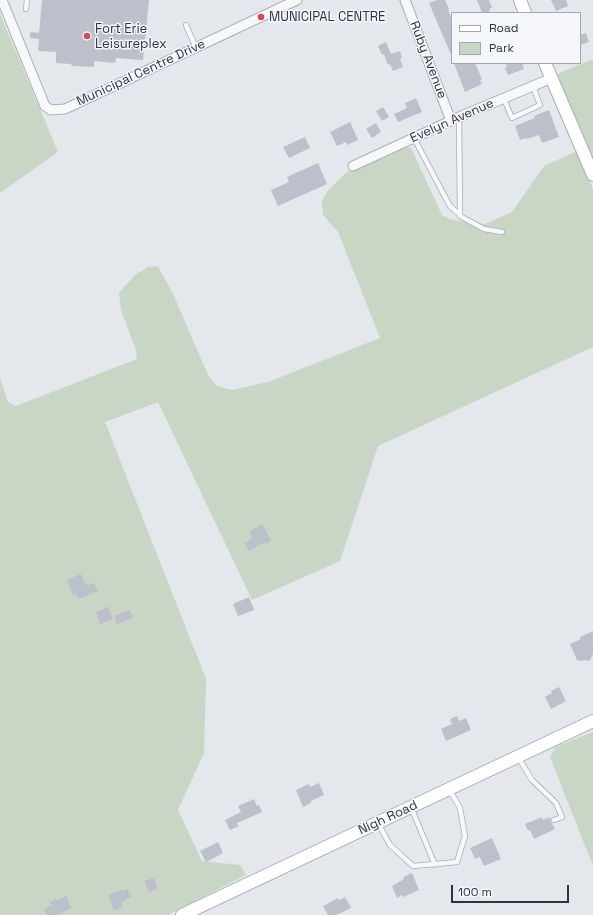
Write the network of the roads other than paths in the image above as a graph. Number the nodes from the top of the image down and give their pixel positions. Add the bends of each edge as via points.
1 (2, 0) edge
2 (27, 0) edge
3 (297, 0) edge
4 (405, 0) edge
5 (520, 0) edge
6 (26, 9) dead end
7 (525, 12) edge
8 (186, 25) dead end
9 (196, 48) junction
10 (545, 64) edge
11 (552, 78) junction
12 (533, 86) junction
13 (504, 98) junction
14 (455, 119) junction
15 (414, 138) junction
16 (353, 166) dead end
17 (593, 175) edge
18 (460, 216) junction
19 (502, 232) dead end
20 (593, 721) edge
21 (518, 757) junction
22 (449, 789) junction
23 (411, 807) junction
24 (554, 820) dead end
25 (378, 822) junction
26 (435, 865) junction
27 (182, 915) edge

1 - 9 street, Municipal Centre Drive via 45,106 51,110 65,110
2 - 6 lane
3 - 9 street, Municipal Centre Drive
4 - 14 street, Ruby Avenue
5 - 7 street
8 - 9 lane
10 - 11 street
11 - 12 street, Evelyn Avenue
11 - 17 street
12 - 13 street, Evelyn Avenue
12 - 13 lane via 540,105 512,118
13 - 14 street, Evelyn Avenue
14 - 15 street, Evelyn Avenue
14 - 18 lane
15 - 16 street, Evelyn Avenue
15 - 18 lane via 450,206
18 - 19 lane via 484,229
20 - 21 street, Nigh Road
21 - 22 street, Nigh Road
21 - 24 lane via 532,780 556,803 562,817
22 - 23 street, Nigh Road
22 - 26 lane via 460,808 465,836 458,862
23 - 25 street, Nigh Road
23 - 26 lane
25 - 26 lane via 390,845 414,866
25 - 27 street, Nigh Road

